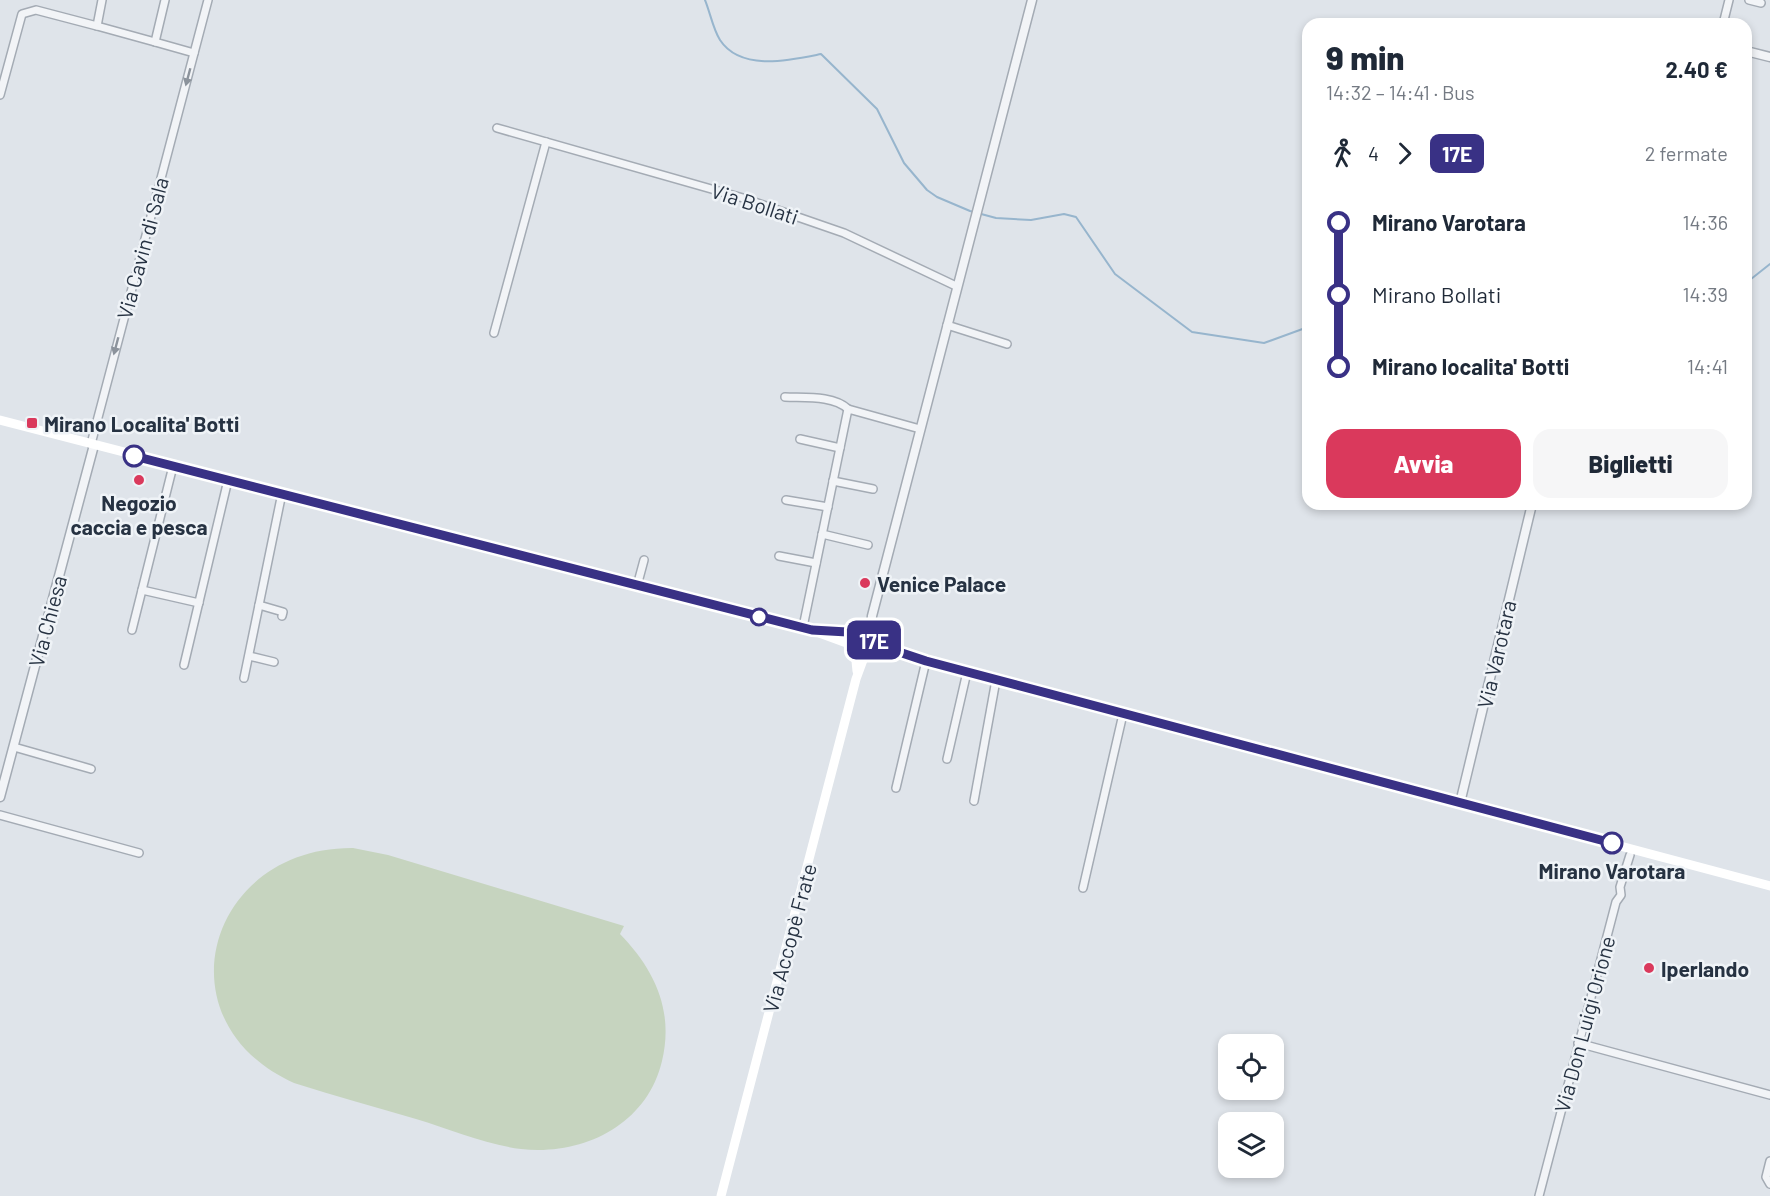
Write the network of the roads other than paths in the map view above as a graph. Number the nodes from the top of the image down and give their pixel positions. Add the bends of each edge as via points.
1 (102, 0) edge
2 (165, 0) edge
3 (208, 0) edge
4 (1032, 0) edge
5 (1729, 0) edge
6 (1749, 0) edge
7 (1761, 3) dead end
8 (1724, 18) edge
9 (97, 26) junction
10 (155, 42) junction
11 (1752, 52) edge
12 (194, 53) junction
13 (1770, 57) edge
14 (0, 95) edge
15 (497, 128) dead end
16 (546, 141) junction
17 (956, 286) junction
18 (946, 325) junction
19 (494, 333) dead end
20 (1007, 344) dead end
21 (785, 397) dead end
22 (848, 409) junction
23 (0, 420) edge
24 (920, 429) junction
25 (800, 439) dead end
26 (92, 445) junction
27 (840, 448) junction
28 (173, 465) junction
29 (228, 480) junction
30 (833, 481) junction
31 (873, 489) dead end
32 (282, 493) junction
33 (786, 500) dead end
34 (828, 507) junction
35 (1531, 510) edge
36 (822, 534) junction
37 (868, 545) dead end
38 (779, 556) dead end
39 (644, 560) dead end
40 (816, 564) junction
41 (637, 586) junction
42 (142, 590) junction
43 (199, 603) junction
44 (259, 605) junction
45 (282, 616) dead end
46 (872, 616) junction
47 (808, 629) junction
48 (132, 630) dead end
49 (857, 634) junction
50 (871, 638) junction
51 (853, 648) junction
52 (868, 651) junction
53 (903, 654) junction
54 (249, 656) junction
55 (926, 661) junction
56 (273, 662) dead end
57 (184, 664) dead end
58 (967, 672) junction
59 (244, 678) dead end
60 (856, 680) junction
61 (996, 680) junction
62 (1123, 714) junction
63 (14, 747) junction
64 (947, 759) dead end
65 (91, 769) dead end
66 (896, 788) dead end
67 (0, 797) edge
68 (974, 801) dead end
69 (1461, 803) junction
70 (0, 815) edge
71 (139, 853) dead end
72 (1630, 855) dead end
73 (1770, 886) edge
74 (1083, 888) dead end
75 (1578, 1043) junction
76 (1770, 1095) edge
77 (1770, 1161) edge
78 (1770, 1184) edge
79 (721, 1196) edge
80 (1539, 1196) edge

1 - 9 street
2 - 10 street
3 - 12 street, Via Cavin di Sala
4 - 17 street
5 - 8 street
6 - 7 street
9 - 10 street
9 - 14 street via 36,10 22,14
10 - 12 street
11 - 13 street
12 -> 26 street, Via Cavin di Sala
15 - 16 street, Via Bollati
16 - 17 street, Via Bollati via 788,213 844,233
16 - 19 street
17 - 18 street
18 - 20 street
18 - 24 street
21 - 22 street via 831,400
22 - 24 street
22 - 27 street
23 - 26 main road
24 - 46 street
25 - 27 street
26 - 28 main road
26 - 63 street, Via Chiesa
27 - 30 street
28 - 29 main road
28 - 42 street
29 - 32 main road
29 - 43 street
30 - 31 street
30 - 34 street
32 - 41 main road
32 - 44 street
33 - 34 street
34 - 36 street
35 - 69 street, Via Varotara
36 - 37 street
36 - 40 street
38 - 40 street
39 - 41 street
40 - 47 street
41 - 47 main road
42 - 43 street
42 - 48 street
43 - 57 street
44 - 45 street via 283,612
44 - 54 street
46 - 49 street
46 - 50 street
47 - 49 main road
47 - 51 main road
49 - 50 main road
49 - 51 main road
50 - 52 main road, Via Accopè Frate
50 - 53 main road
51 - 52 main road
51 - 60 main road, Via Accopè Frate
52 - 53 main road
52 - 60 main road, Via Accopè Frate
53 - 55 main road
54 - 56 street
54 - 59 street
55 - 58 main road
55 - 66 street
58 - 61 main road
58 - 64 street
60 - 79 main road, Via Accopè Frate
61 - 62 main road
61 - 68 street
62 - 69 main road
62 - 74 street
63 - 65 street
63 - 67 street, Via Chiesa
69 - 73 main road
70 - 71 street
72 - 75 street, Via Don Luigi Orione
75 - 76 street
75 - 80 street, Via Don Luigi Orione
77 - 78 street via 1766,1177

